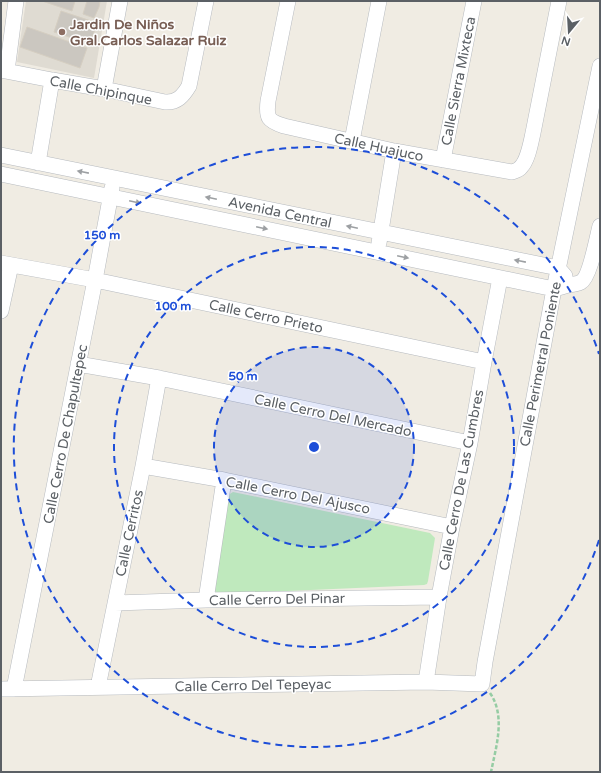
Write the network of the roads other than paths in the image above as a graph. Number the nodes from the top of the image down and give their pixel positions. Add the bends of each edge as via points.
1 (16, 1) edge
2 (120, 1) edge
3 (206, 1) edge
4 (288, 1) edge
5 (379, 1) edge
6 (474, 1) edge
7 (559, 1) edge
8 (600, 66) edge
9 (4, 71) edge
10 (52, 80) junction
11 (104, 89) junction
12 (352, 141) junction
13 (394, 151) junction
14 (1, 155) edge
15 (443, 160) junction
16 (38, 163) junction
17 (1, 174) edge
18 (113, 178) junction
19 (110, 197) junction
20 (600, 226) edge
21 (380, 233) junction
22 (378, 252) junction
23 (6, 264) edge
24 (558, 268) junction
25 (500, 278) junction
26 (95, 280) junction
27 (571, 284) junction
28 (554, 289) junction
29 (1, 311) edge
30 (484, 362) junction
31 (78, 364) junction
32 (159, 378) junction
33 (470, 443) junction
34 (143, 466) junction
35 (224, 480) junction
36 (452, 527) junction
37 (439, 597) junction
38 (206, 600) junction
39 (115, 603) junction
40 (426, 682) junction
41 (482, 684) joint
42 (98, 687) junction
43 (7, 689) edge

1 - 9 street
2 - 11 street
3 - 11 street, Calle Chipinque via 190,80 178,100 166,102
4 - 12 street, Calle Huajuco via 268,102 268,115 273,122 284,126
5 - 12 street
6 - 15 street, Calle Sierra Mixteca
7 - 15 street, Calle Huajuco via 533,133 521,167 507,172
8 - 24 street, Calle Perimetral Poniente
9 - 10 street, Calle Chipinque
10 - 11 street, Calle Chipinque
10 - 16 street
12 - 13 street, Calle Huajuco
13 - 15 street, Calle Huajuco
13 - 21 street
14 - 16 street, Avenida Central
18 -> 16 street, Avenida Central
17 - 19 street, Avenida Central
18 - 19 street, Calle Cerro De Chapultepec
21 -> 18 street, Avenida Central
19 -> 22 street, Avenida Central
19 - 26 street, Calle Cerro De Chapultepec
20 - 27 street via 586,277 582,282
21 - 22 street
24 -> 21 street, Avenida Central
22 -> 25 street, Avenida Central
23 - 26 street, Calle Cerro Prieto
23 - 29 street
24 - 27 street
24 - 28 street, Calle Perimetral Poniente
25 - 28 street, Avenida Central
25 - 30 street, Calle Cerro De Las Cumbres
26 - 30 street, Calle Cerro Prieto
26 - 31 street, Calle Cerro De Chapultepec
27 - 28 street
28 - 41 street, Calle Perimetral Poniente
30 - 33 street, Calle Cerro De Las Cumbres
31 - 32 street, Calle Cerro Del Mercado
31 - 43 street, Calle Cerro De Chapultepec
32 - 33 street, Calle Cerro Del Mercado
32 - 34 street, Calle Cerritos
33 - 36 street, Calle Cerro De Las Cumbres
34 - 35 street, Calle Cerro Del Ajusco
34 - 39 street, Calle Cerritos
35 - 36 street, Calle Cerro Del Ajusco
35 - 38 street
36 - 37 street, Calle Cerro De Las Cumbres
37 - 38 street, Calle Cerro Del Pinar
37 - 40 street, Calle Cerro De Las Cumbres
38 - 39 street, Calle Cerro Del Pinar
39 - 42 street, Calle Cerritos
40 - 41 street, Calle Cerro Del Tepeyac
40 - 42 street, Calle Cerro Del Tepeyac
42 - 43 street, Calle Cerro Del Tepeyac

